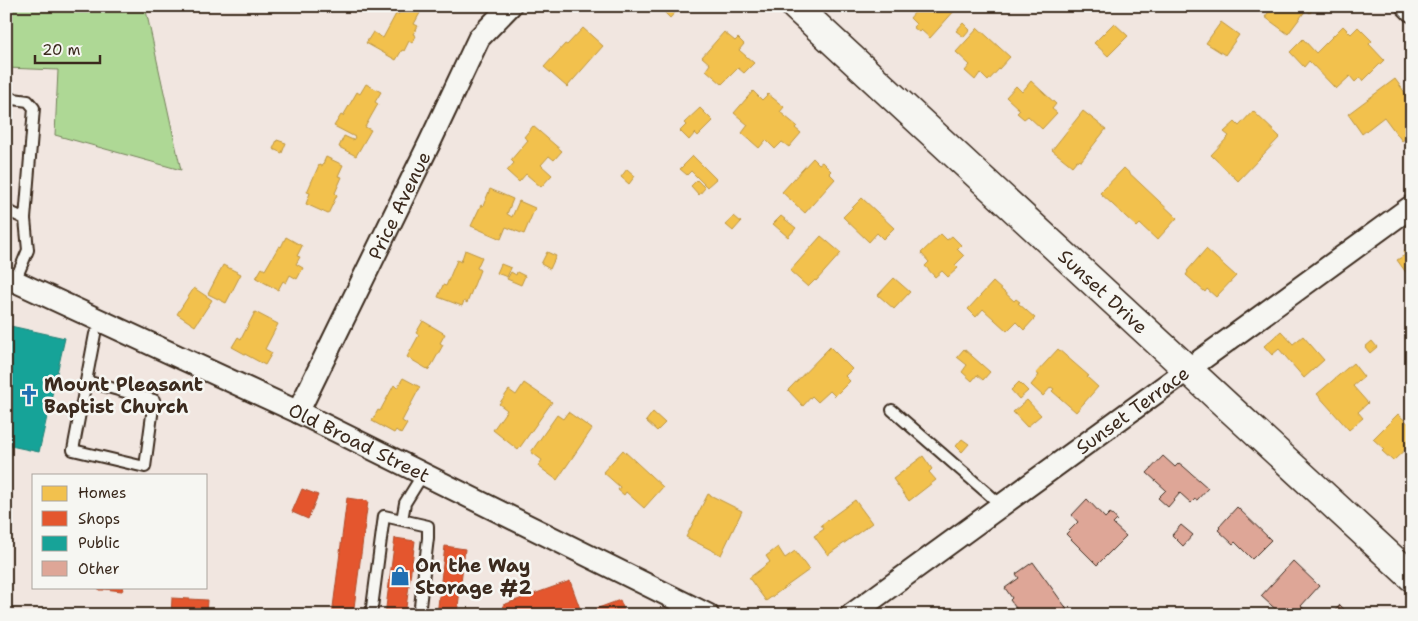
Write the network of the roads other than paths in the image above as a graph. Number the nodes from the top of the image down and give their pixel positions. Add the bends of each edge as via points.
1 (510, 6) edge
2 (795, 6) edge
3 (1407, 6) edge
4 (1412, 11) edge
5 (6, 98) edge
6 (1412, 206) edge
7 (6, 210) edge
8 (24, 219) junction
9 (11, 279) edge
10 (95, 334) dead end
11 (1186, 369) junction
12 (86, 381) junction
13 (892, 410) dead end
14 (298, 412) junction
15 (422, 474) junction
16 (1001, 505) junction
17 (402, 520) junction
18 (1412, 577) edge
19 (371, 615) edge
20 (419, 615) edge
21 (708, 615) edge
22 (851, 615) edge

1 - 14 street, Price Avenue via 479,38
2 - 11 street, Sunset Drive
3 - 4 street
5 - 8 lane via 28,101 34,108
6 - 11 street, Sunset Terrace
7 - 8 lane
8 - 9 lane via 28,250
9 - 14 street, Old Broad Street
10 - 12 lane
11 - 16 street, Sunset Terrace
11 - 18 street, Sunset Drive
12 - 12 lane via 73,450 145,467 154,400
13 - 16 lane
14 - 15 street, Old Broad Street
15 - 17 lane via 405,503
15 - 21 street, Old Broad Street
16 - 22 street, Sunset Terrace
17 - 19 lane via 384,516
17 - 20 lane via 428,526

